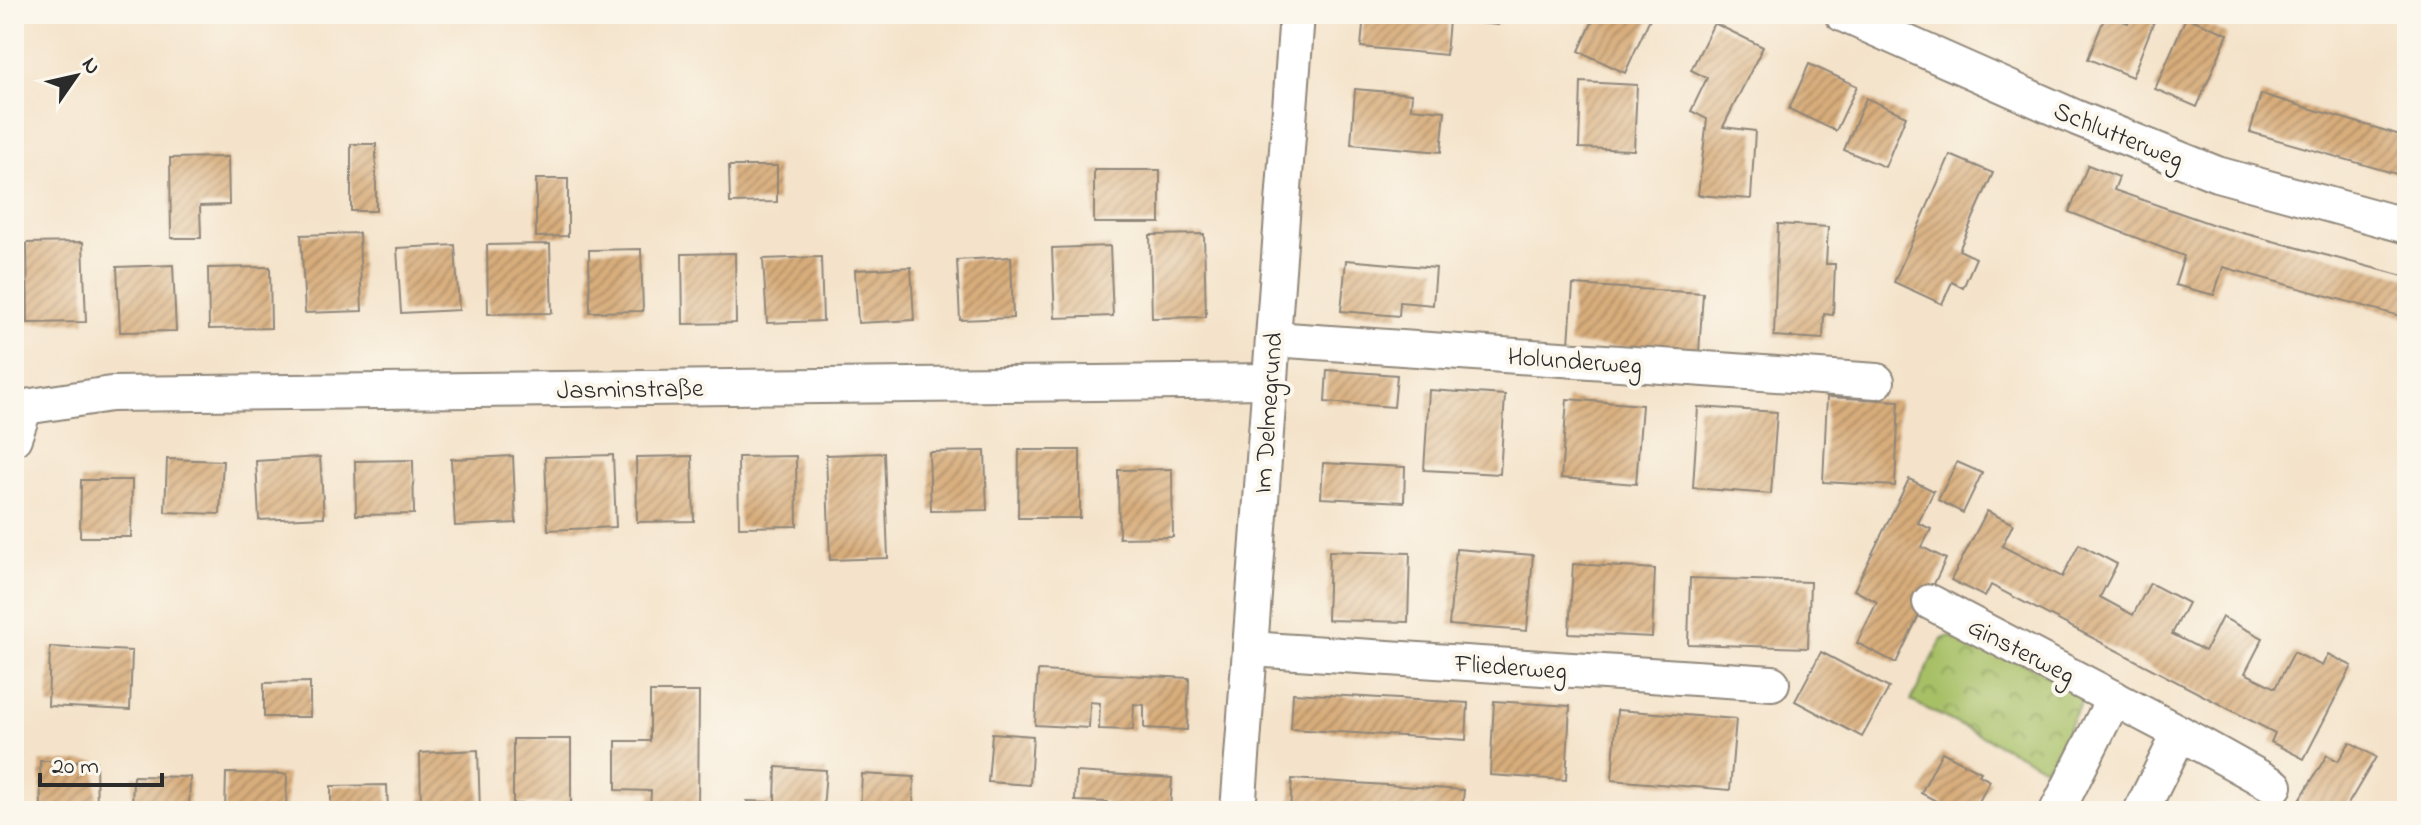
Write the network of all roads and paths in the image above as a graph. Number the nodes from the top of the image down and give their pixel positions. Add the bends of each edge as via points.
1 (1297, 14) edge
2 (1842, 14) edge
3 (2407, 226) edge
4 (1273, 339) junction
5 (1269, 381) junction
6 (1877, 381) dead end
7 (14, 438) edge
8 (1930, 602) dead end
9 (1250, 649) junction
10 (1772, 683) dead end
11 (2114, 698) junction
12 (2180, 733) junction
13 (2275, 786) dead end
14 (1238, 811) edge
15 (2057, 811) edge
16 (2141, 811) edge

1 - 4 street, Im Delmegrund
2 - 3 street, Schlutterweg via 2217,174
4 - 5 street, Im Delmegrund
4 - 6 street, Holunderweg
5 - 7 street, Jasminstraße via 111,394 25,407
5 - 9 street, Im Delmegrund
8 - 11 street, Ginsterweg
9 - 10 street, Fliederweg
9 - 14 street, Im Delmegrund
11 - 12 street, Ginsterweg
11 - 15 street
12 - 13 street, Ginsterweg
12 - 16 street

